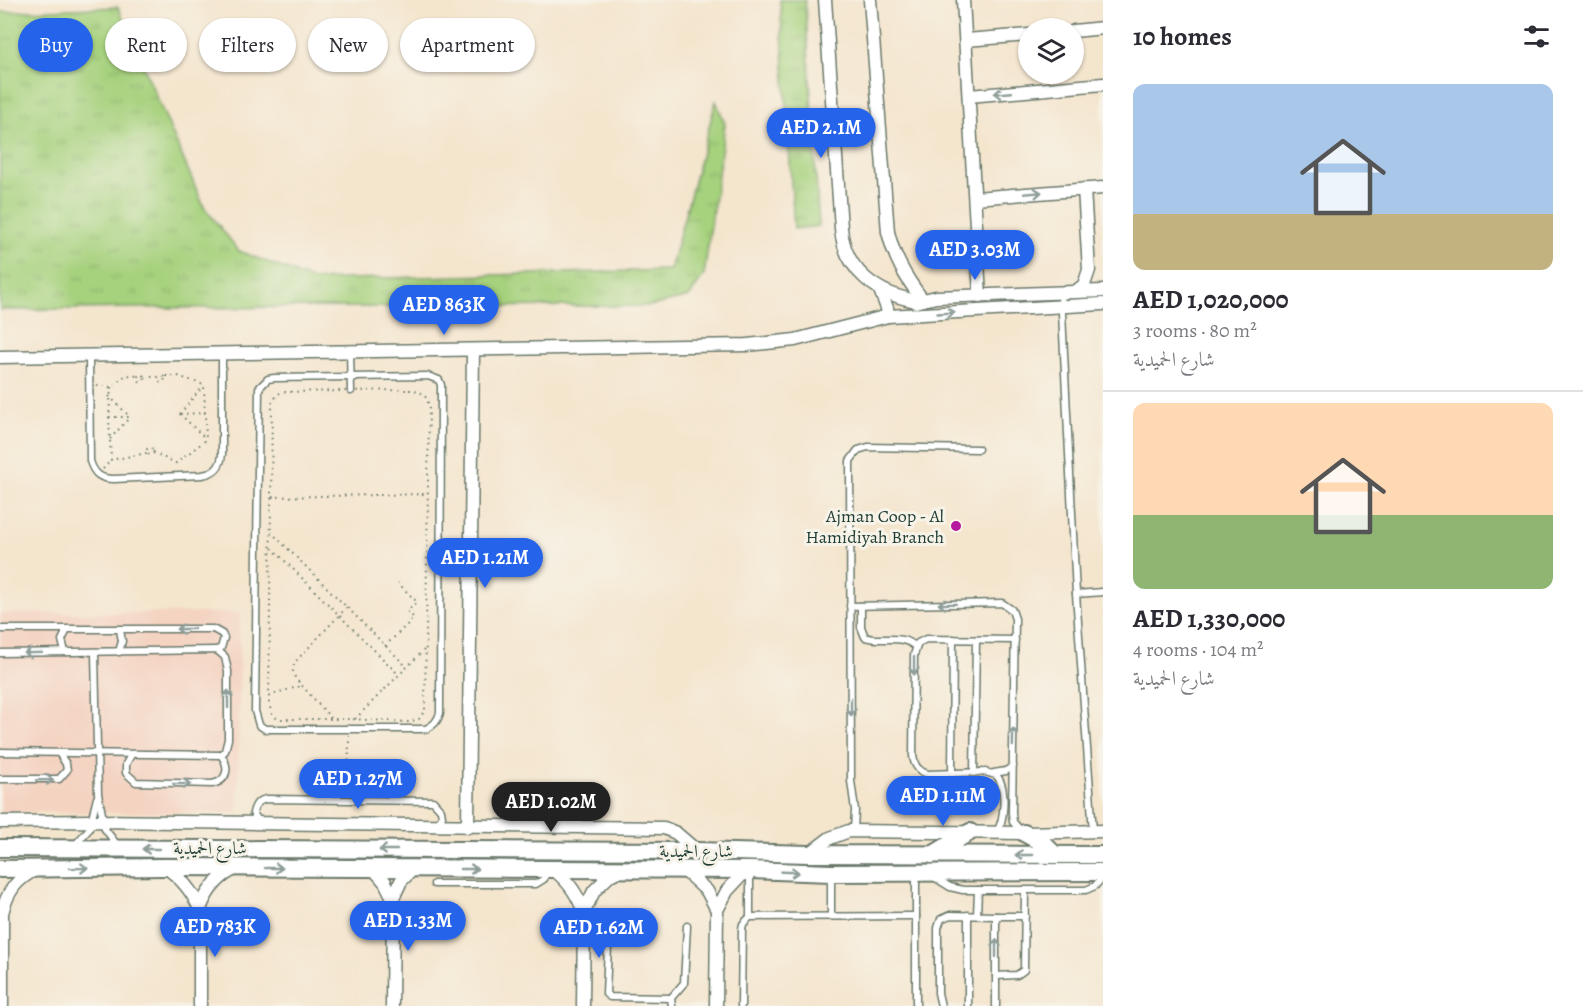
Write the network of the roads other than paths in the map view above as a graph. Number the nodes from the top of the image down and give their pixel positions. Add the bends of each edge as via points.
1 (825, 0) edge
2 (870, 0) edge
3 (963, 0) edge
4 (1103, 28) edge
5 (1084, 30) edge
6 (1018, 36) edge
7 (966, 40) junction
8 (1103, 84) edge
9 (969, 96) junction
10 (1103, 188) edge
11 (1084, 189) junction
12 (975, 198) junction
13 (880, 290) junction
14 (1103, 291) edge
15 (1075, 292) junction
16 (1060, 293) junction
17 (980, 296) junction
18 (920, 300) junction
19 (1103, 304) edge
20 (1061, 307) junction
21 (888, 316) junction
22 (473, 350) junction
23 (351, 352) junction
24 (222, 354) junction
25 (89, 356) junction
26 (0, 357) edge
27 (350, 378) junction
28 (351, 391) road end
29 (978, 449) dead end
30 (1103, 592) edge
31 (1076, 594) junction
32 (850, 606) junction
33 (861, 606) junction
34 (0, 629) edge
35 (67, 630) junction
36 (120, 630) junction
37 (953, 639) junction
38 (976, 640) junction
39 (1015, 640) junction
40 (916, 647) junction
41 (217, 650) junction
42 (65, 652) junction
43 (119, 652) junction
44 (0, 653) edge
45 (95, 653) junction
46 (0, 752) edge
47 (59, 753) junction
48 (97, 754) junction
49 (131, 755) junction
50 (221, 755) junction
51 (1013, 766) junction
52 (974, 773) junction
53 (993, 773) junction
54 (952, 774) junction
55 (0, 780) edge
56 (98, 821) junction
57 (0, 822) edge
58 (261, 824) junction
59 (435, 826) junction
60 (468, 827) junction
61 (854, 831) junction
62 (970, 832) junction
63 (1098, 832) edge
64 (996, 833) junction
65 (1024, 833) junction
66 (0, 848) edge
67 (70, 848) junction
68 (120, 849) junction
69 (697, 851) junction
70 (809, 854) junction
71 (932, 855) junction
72 (1055, 855) junction
73 (1103, 855) edge
74 (165, 867) junction
75 (238, 868) junction
76 (373, 868) junction
77 (414, 868) junction
78 (0, 869) edge
79 (38, 869) junction
80 (549, 869) junction
81 (620, 870) junction
82 (684, 870) junction
83 (750, 870) junction
84 (831, 873) junction
85 (922, 873) junction
86 (1102, 876) edge
87 (434, 884) dead end
88 (978, 890) junction
89 (1025, 891) junction
90 (393, 898) junction
91 (1, 909) edge
92 (200, 909) junction
93 (717, 910) junction
94 (584, 912) junction
95 (968, 915) junction
96 (977, 915) junction
97 (831, 916) junction
98 (916, 916) junction
99 (996, 916) junction
100 (1025, 916) junction
101 (750, 917) junction
102 (609, 921) dead end
103 (687, 926) dead end
104 (996, 976) junction
105 (671, 998) junction
106 (2, 1006) edge
107 (200, 1006) edge
108 (392, 1006) edge
109 (584, 1006) edge
110 (672, 1006) edge
111 (716, 1006) edge
112 (741, 1006) edge
113 (916, 1006) edge
114 (942, 1006) edge
115 (968, 1006) edge
116 (996, 1006) edge

1 - 13 street via 842,241 851,263
2 - 18 street via 888,232 901,270
3 - 7 street
4 - 5 street
6 - 7 street
7 - 9 street
8 -> 9 street
9 - 12 street
10 - 11 street
12 -> 11 street
11 - 15 street via 1089,270 1084,285
12 - 17 street
13 - 18 street
13 - 21 street
14 - 15 street
15 - 16 street
16 - 17 street
16 - 20 lane
17 - 18 street
18 - 21 street
19 - 20 street
21 -> 20 street
20 - 31 lane
21 - 22 street via 771,344
22 - 23 street
22 - 60 street
23 - 24 street
23 - 27 lane
24 - 25 street
24 - 25 lane via 222,454 217,469 210,474 114,479 98,476 90,461
25 - 26 street
27 - 27 lane via 434,377 441,385 440,713 433,726 426,729 265,729 259,725 255,711 260,388 274,378
27 - 28 lane
29 - 32 lane via 868,447 855,453 850,466
30 - 31 lane
31 - 63 lane
32 - 33 lane
32 -> 61 lane
39 -> 33 lane via 1014,614 1002,603
33 - 40 lane via 865,637 903,639
34 - 35 lane
35 - 36 lane
35 - 42 lane via 62,640
41 -> 36 lane via 224,638 218,630
36 - 43 lane
37 - 38 lane
37 - 40 lane via 926,639
37 - 54 lane
38 - 39 lane
38 - 52 lane
51 -> 39 lane
40 -> 54 lane via 914,760 924,773
41 - 43 lane
50 -> 41 lane via 228,739 228,671 225,657
42 -> 44 lane
42 - 45 lane
43 - 45 lane
45 - 48 lane
46 - 47 lane
47 - 48 lane
55 -> 47 lane via 59,779 67,770
48 - 49 lane
48 - 56 lane
49 - 50 lane
49 -> 50 lane via 126,773 136,782 212,784 227,774 227,764
51 - 53 lane
51 - 65 lane via 1012,817
52 - 53 lane
52 - 54 lane
53 - 64 lane via 1003,786 1003,820
56 - 57 street
56 - 58 street
56 - 67 lane
56 - 68 lane
58 - 59 street
58 - 59 lane via 253,813 259,801 266,799 433,801 441,810 440,822
59 - 60 street
60 - 69 street via 664,828
61 - 62 street
61 - 70 street via 830,838
62 - 64 street
62 - 71 street
63 - 65 street
64 - 65 street
65 - 72 street
66 - 67 street, شارع الحميدية
67 - 68 street, شارع الحميدية
69 -> 68 street, شارع الحميدية
69 - 70 street, شارع الحميدية
70 - 71 street, شارع الحميدية
72 -> 71 street, شارع الحميدية
72 - 73 street, شارع الحميدية
74 - 75 street, شارع الحميدية
79 -> 74 street, شارع الحميدية
74 - 92 street via 190,889
75 -> 76 street, شارع الحميدية
75 - 92 street via 214,883
76 - 77 street, شارع الحميدية
76 - 90 street
77 -> 80 street, شارع الحميدية
77 - 90 street via 400,881
78 - 79 street, شارع الحميدية
79 - 91 street via 10,891
80 - 81 street, شارع الحميدية
80 - 87 lane via 536,884
80 - 94 street via 575,892
81 - 82 street, شارع الحميدية
81 - 94 street via 601,882
82 - 83 street, شارع الحميدية
82 - 93 street via 707,891
83 -> 84 street, شارع الحميدية
83 - 93 street via 727,891
83 - 101 lane
84 - 85 street, شارع الحميدية
84 - 97 lane
85 - 86 street, شارع الحميدية via 1075,871
85 - 88 lane via 950,887
85 - 98 lane
86 - 89 lane via 1086,890
88 - 89 lane
88 - 96 lane
89 - 100 lane
90 - 108 street
91 - 106 street
92 - 107 street
93 - 111 street
94 - 109 street
95 - 96 lane
95 - 114 lane via 945,916 939,923 938,993
95 - 115 lane
96 - 99 lane
97 - 98 lane
97 - 101 lane
98 - 113 lane
99 - 100 lane
104 -> 99 lane
100 - 104 lane via 1024,970 1017,975
101 - 112 lane via 742,929
102 - 105 lane via 606,994
103 - 105 lane via 684,983
104 - 116 lane
105 - 110 lane

